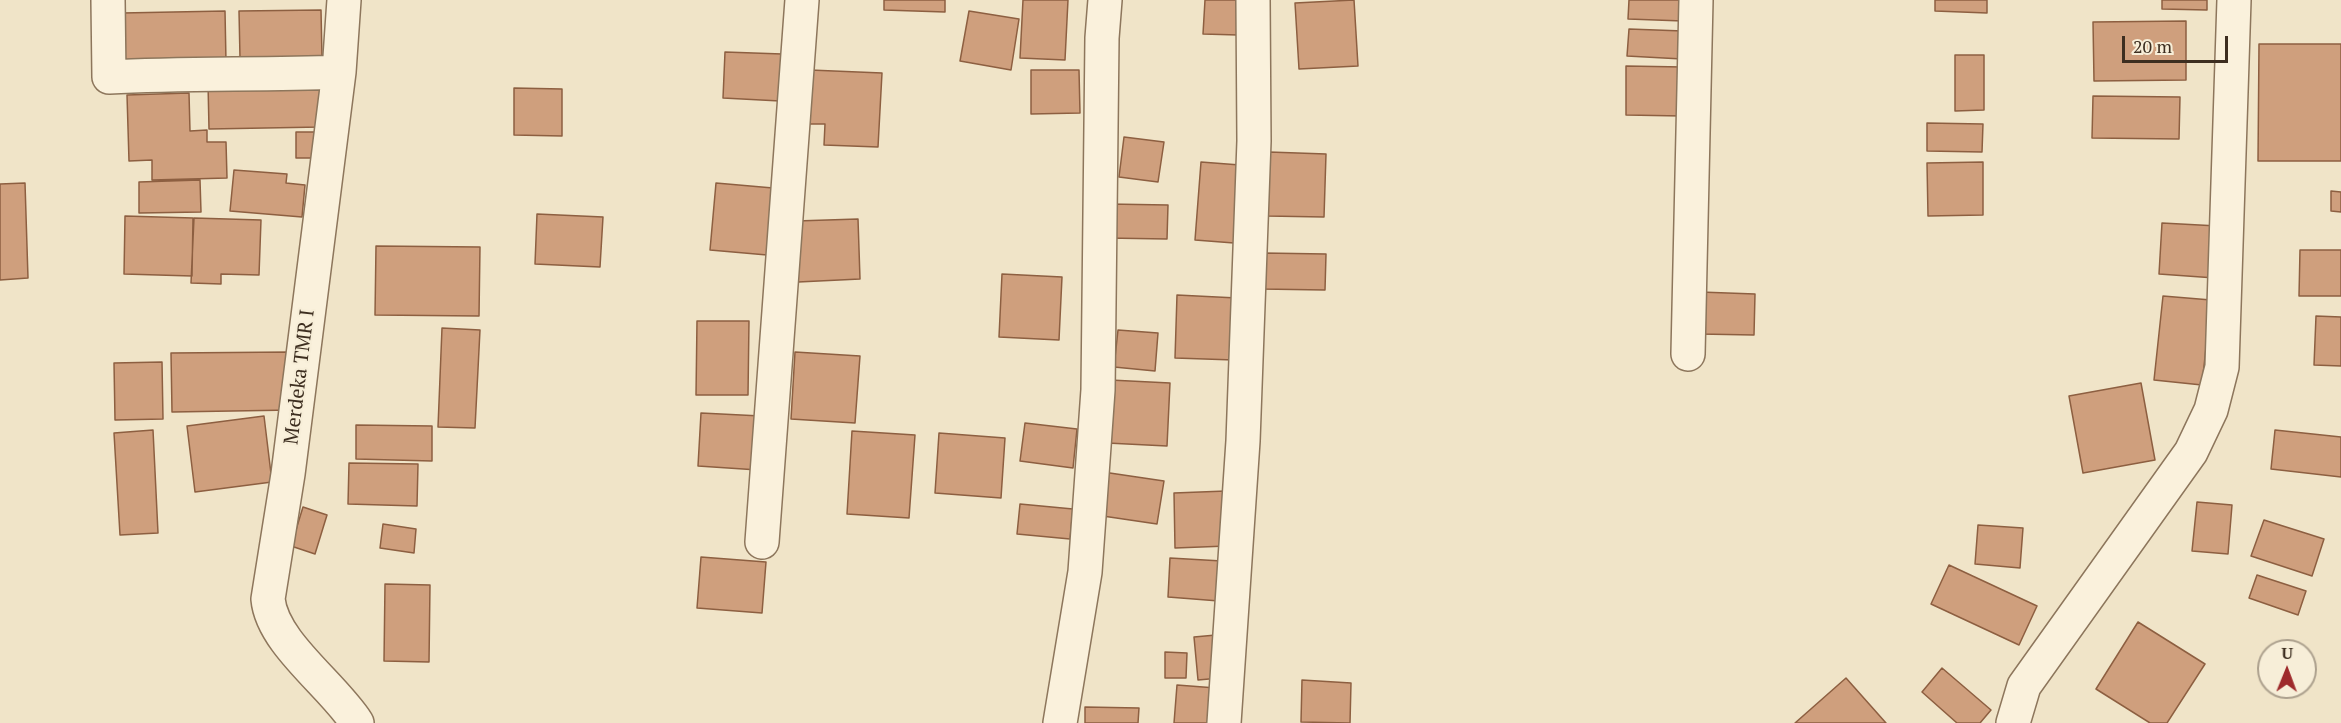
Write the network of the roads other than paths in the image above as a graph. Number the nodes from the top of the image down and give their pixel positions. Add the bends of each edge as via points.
1 (108, 0) edge
2 (344, 0) edge
3 (802, 0) edge
4 (1105, 0) edge
5 (1253, 0) edge
6 (1696, 0) edge
7 (2234, 0) edge
8 (339, 72) junction
9 (1688, 354) dead end
10 (762, 542) dead end
11 (357, 723) edge
12 (1060, 723) edge
13 (1224, 723) edge
14 (2013, 723) edge

1 - 8 street via 109,77
2 - 8 street, Merdeka TMR I
3 - 10 street
4 - 12 street via 1098,390 1084,572
5 - 13 street via 1254,141 1244,441
6 - 9 street
7 - 14 street via 2222,367 2211,410 2191,452 2024,686
8 - 11 street, Merdeka TMR I via 288,474 268,599 269,611 280,633

